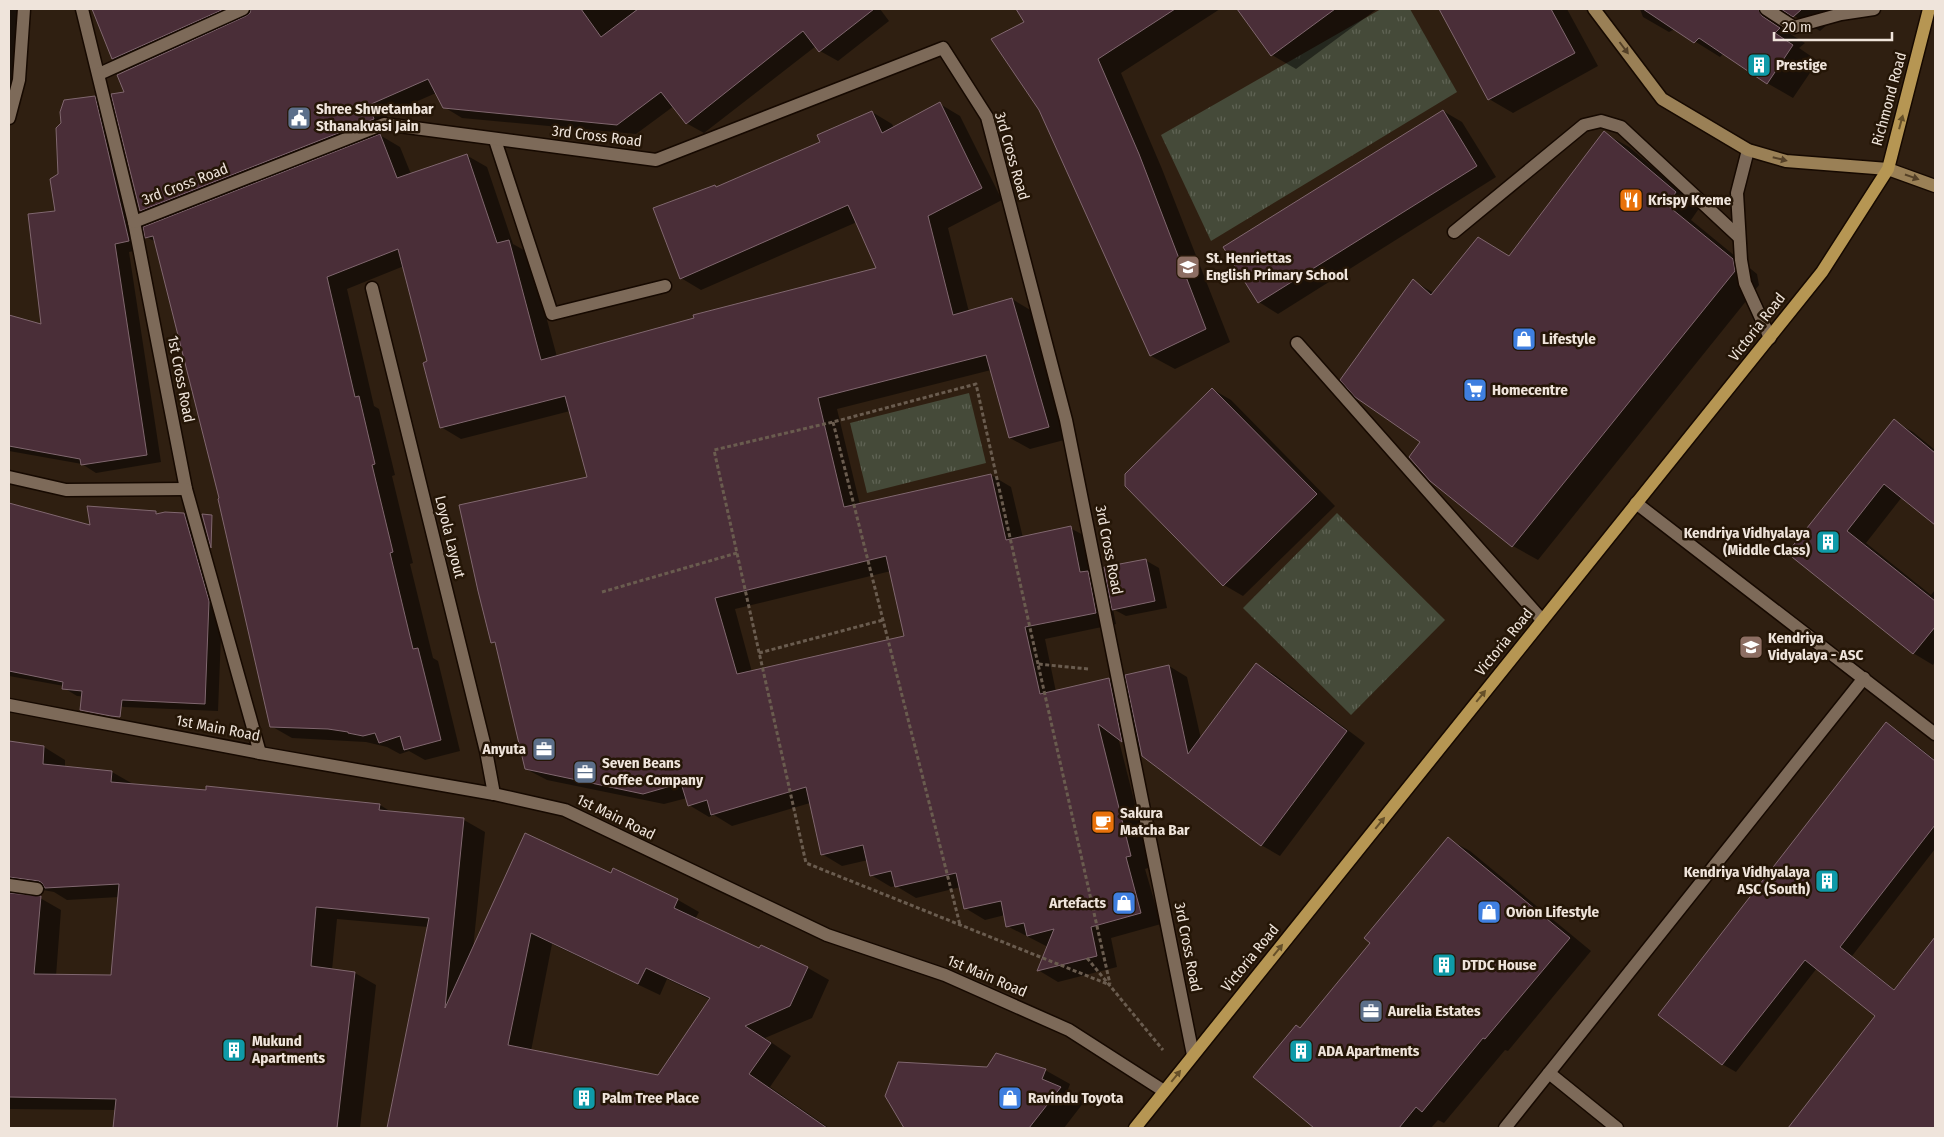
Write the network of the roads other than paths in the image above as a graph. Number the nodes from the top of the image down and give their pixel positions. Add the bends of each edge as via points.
1 (24, 9) edge
2 (82, 9) edge
3 (242, 9) edge
4 (1594, 9) edge
5 (1766, 9) edge
6 (1874, 9) edge
7 (1930, 9) edge
8 (1935, 25) edge
9 (99, 74) junction
10 (9, 118) edge
11 (495, 140) junction
12 (1748, 150) junction
13 (1888, 169) junction
14 (1935, 186) edge
15 (134, 222) junction
16 (1454, 232) dead end
17 (1739, 237) junction
18 (665, 286) dead end
19 (372, 288) dead end
20 (1770, 338) junction
21 (1297, 343) dead end
22 (9, 476) edge
23 (186, 489) junction
24 (1636, 503) junction
25 (1542, 620) junction
26 (1864, 678) junction
27 (9, 705) edge
28 (1935, 734) edge
29 (260, 753) junction
30 (494, 794) junction
31 (9, 885) edge
32 (37, 889) dead end
33 (1193, 1055) junction
34 (1549, 1073) junction
35 (1164, 1091) junction
36 (1135, 1128) edge
37 (1505, 1128) edge
38 (1618, 1128) edge

1 - 10 street via 19,80
2 - 9 street, 1st Cross Road
3 - 9 street
4 -> 12 street via 1662,99
5 - 6 street via 1794,27
7 - 8 main road, Richmond Road
13 -> 7 main road, Richmond Road
9 - 15 street, 1st Cross Road
11 - 15 street, 3rd Cross Road via 384,124
11 - 18 street via 552,314
11 - 33 street, 3rd Cross Road via 656,160 943,48 987,117 1066,420
12 -> 13 street via 1786,161
12 - 17 street via 1737,193
13 -> 14 street
13 - 20 main road, Victoria Road via 1822,272
15 - 23 street, 1st Cross Road
16 - 17 street via 1584,125 1601,121 1621,127
17 - 20 street via 1745,283
19 - 30 street, Loyola Layout
20 - 24 main road, Victoria Road
21 - 25 street
22 - 23 street via 66,490
23 - 29 street, 1st Cross Road
24 - 25 main road, Victoria Road
24 - 26 street
33 -> 25 main road, Victoria Road
26 - 28 street
26 - 34 street
27 - 29 street, 1st Main Road
29 - 30 street, 1st Main Road
30 - 35 street, 1st Main Road via 566,810 827,935 944,975 1069,1030
31 - 32 street
35 -> 33 main road, Victoria Road
34 - 37 street
34 - 38 street
35 - 36 main road, Victoria Road

